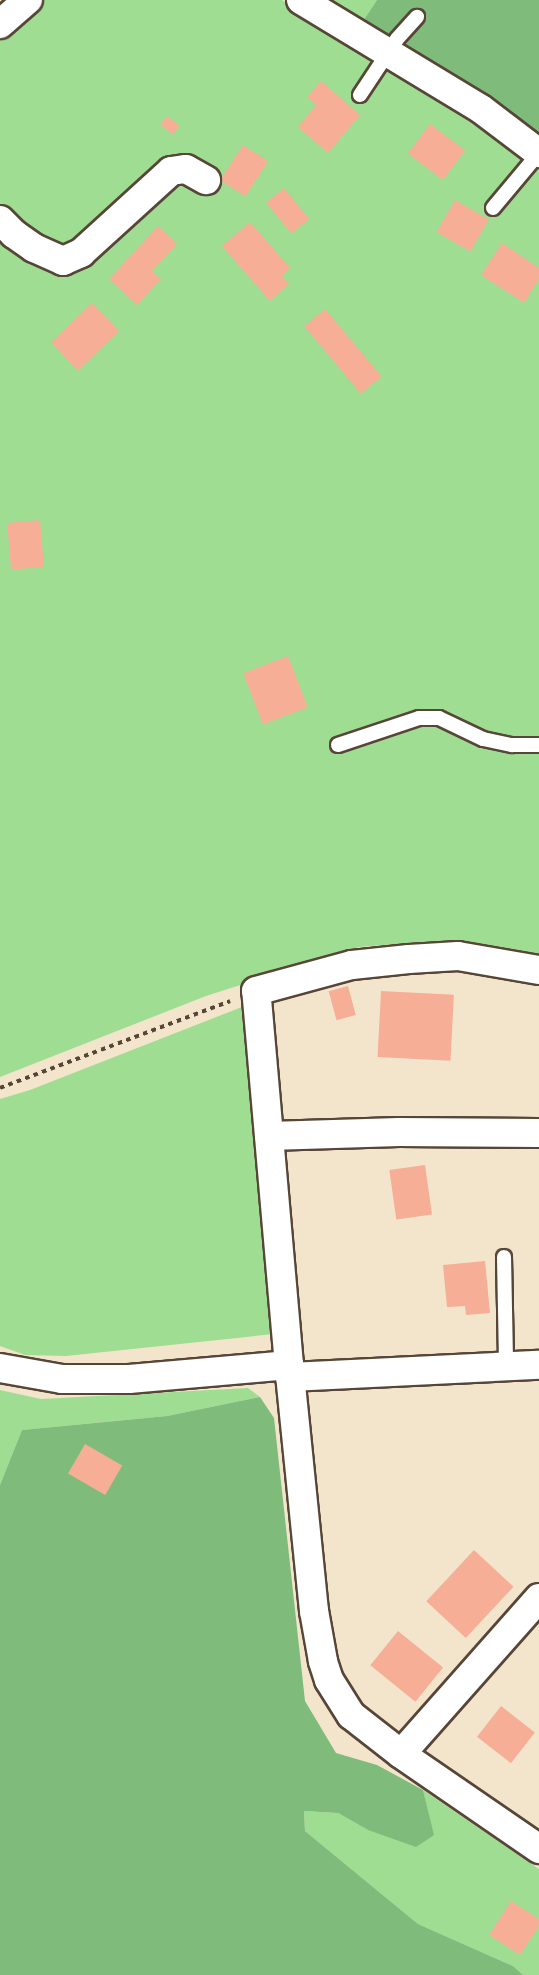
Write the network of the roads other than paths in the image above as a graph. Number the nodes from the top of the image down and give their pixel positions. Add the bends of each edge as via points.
1 (28, 0) edge
2 (301, 0) edge
3 (417, 16) dead end
4 (0, 24) edge
5 (387, 54) junction
6 (360, 95) dead end
7 (539, 153) edge
8 (206, 180) dead end
9 (493, 208) dead end
10 (0, 220) edge
11 (338, 745) dead end
12 (539, 745) edge
13 (539, 970) edge
14 (539, 1133) edge
15 (269, 1136) junction
16 (504, 1257) dead end
17 (539, 1365) edge
18 (506, 1366) junction
19 (0, 1368) edge
20 (290, 1371) junction
21 (539, 1598) edge
22 (401, 1754) junction
23 (539, 1849) edge

1 - 4 street
2 - 5 street
3 - 5 lane
5 - 6 lane
5 - 7 street via 481,109
7 - 9 lane
8 - 10 street via 186,169 171,171 81,253 63,261 34,248
11 - 12 lane via 419,718 439,718 483,739
13 - 15 street via 459,956 409,959 352,965 256,991
14 - 15 street
15 - 20 street
16 - 18 lane
17 - 18 street
18 - 20 street
19 - 20 street via 62,1379 129,1380
20 - 22 street via 314,1611 323,1661 329,1680 351,1715
21 - 22 street
22 - 23 street

